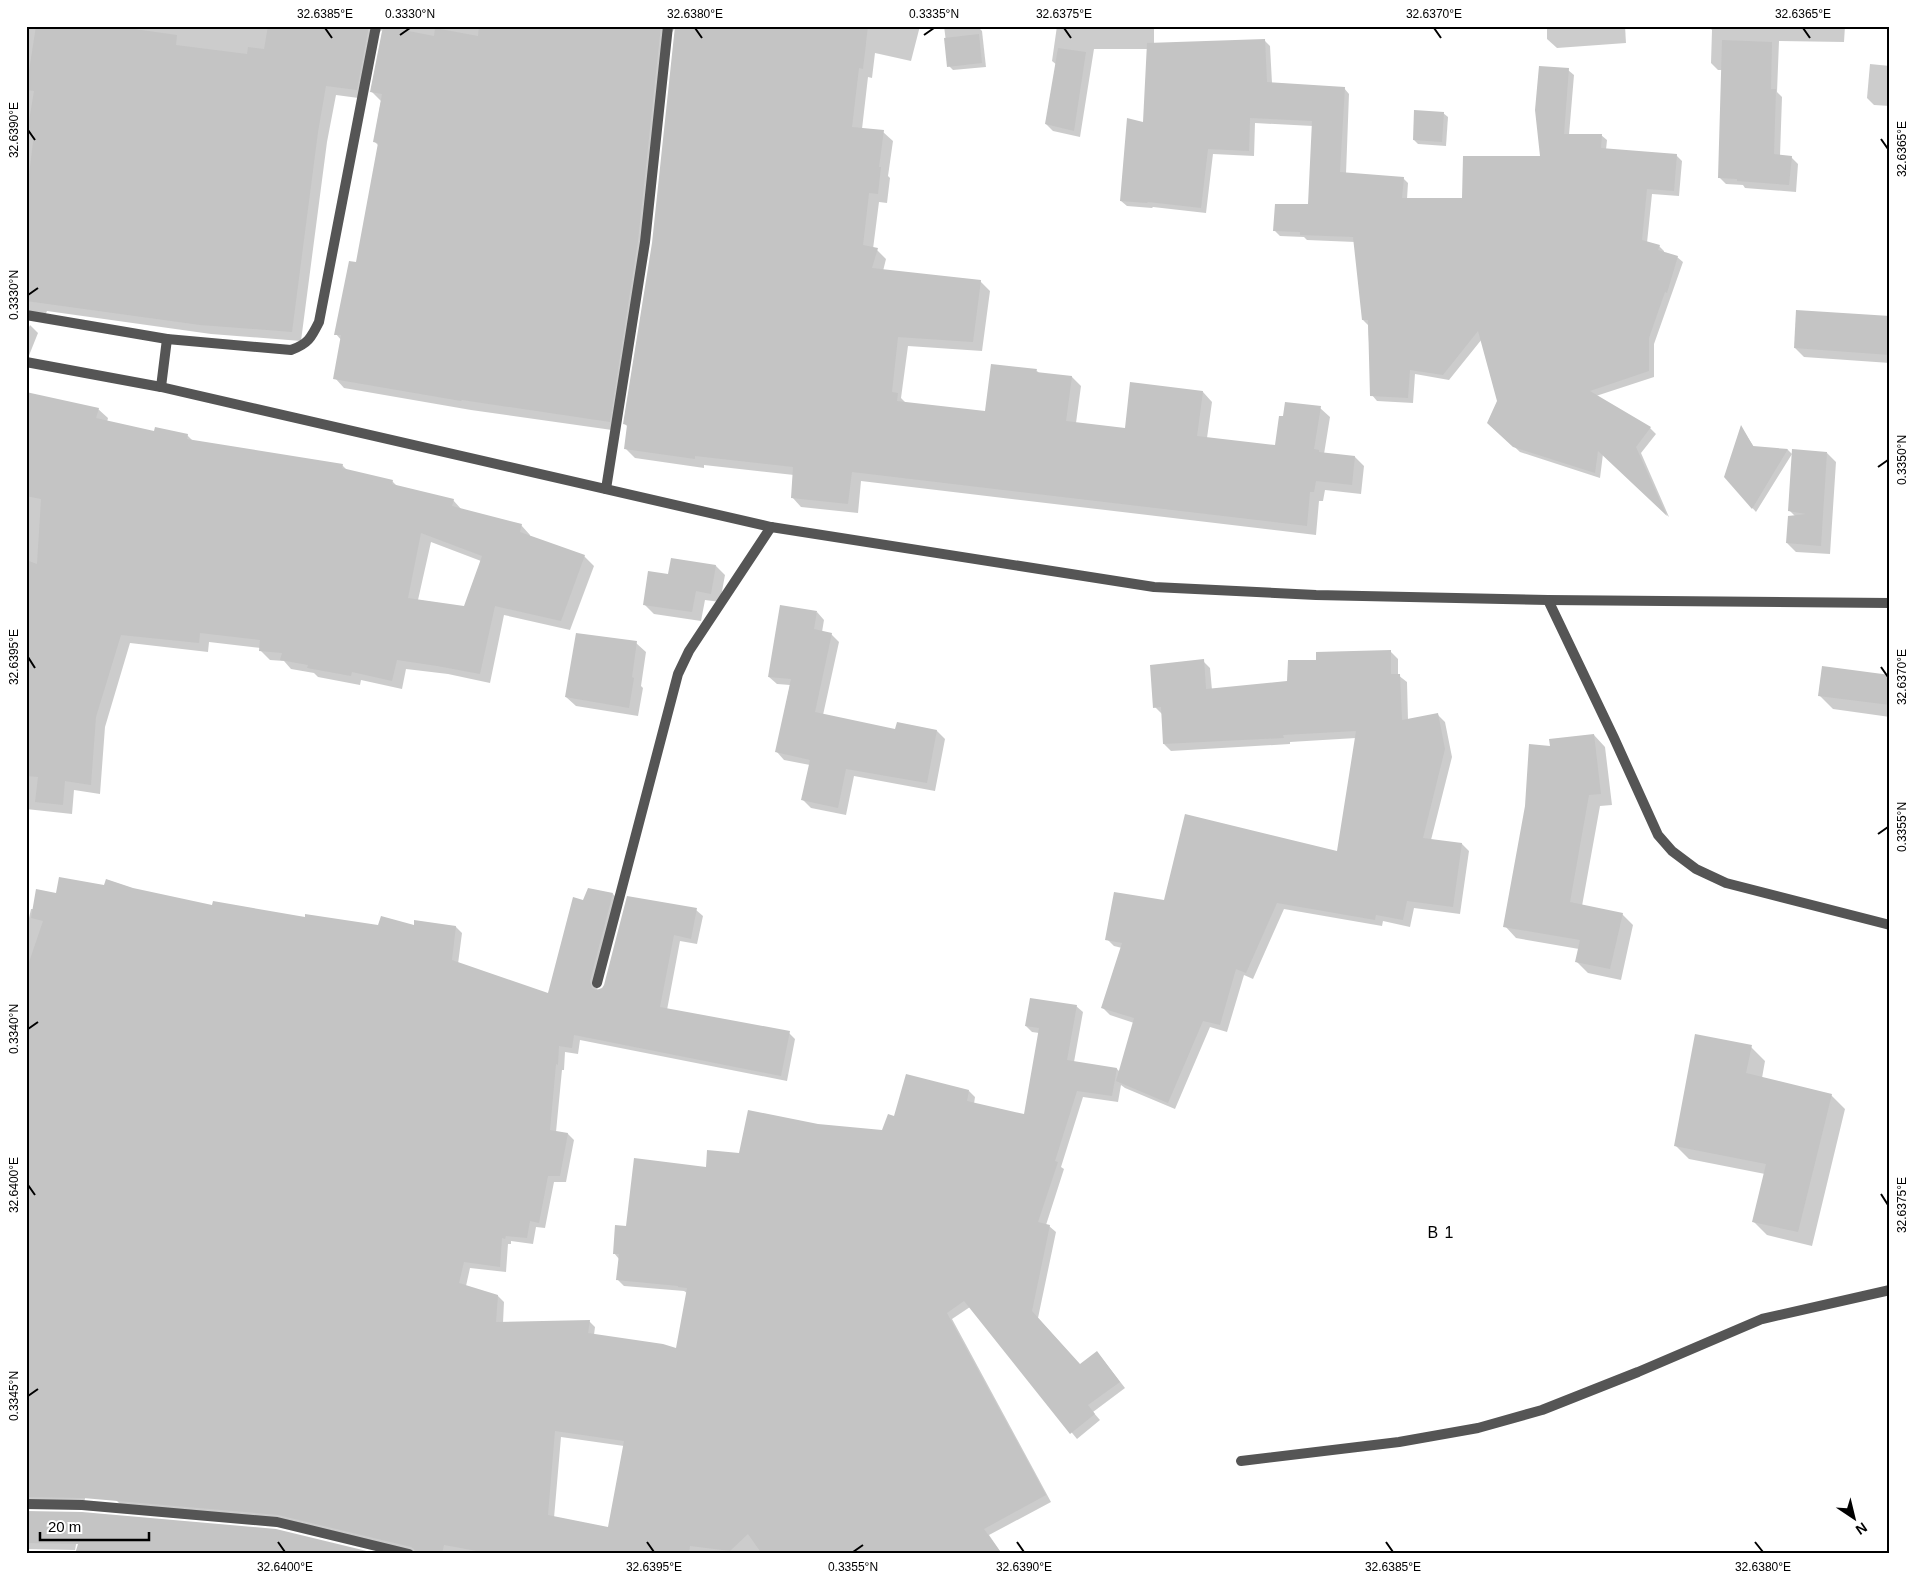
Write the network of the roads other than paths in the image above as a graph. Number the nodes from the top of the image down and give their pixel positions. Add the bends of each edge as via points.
1 (376, 26) edge
2 (668, 26) edge
3 (26, 315) edge
4 (167, 339) junction
5 (26, 362) edge
6 (161, 387) junction
7 (606, 489) junction
8 (771, 527) junction
9 (1548, 600) junction
10 (1890, 603) edge
11 (1890, 924) edge
12 (597, 983) dead end
13 (1890, 1290) edge
14 (1241, 1461) dead end
15 (26, 1504) edge
16 (409, 1554) edge

1 - 4 street via 319,322 312,338 291,350
2 - 7 street via 645,242
3 - 4 street
4 - 6 street
5 - 6 street
6 - 7 street
7 - 8 street
8 - 9 street via 1154,587 1316,595
8 - 12 street via 678,674
9 - 10 street
9 - 11 street via 1658,835 1672,851 1696,869 1726,883
13 - 14 street via 1762,1319 1542,1410 1478,1428 1399,1442
15 - 16 street via 82,1505 277,1522

